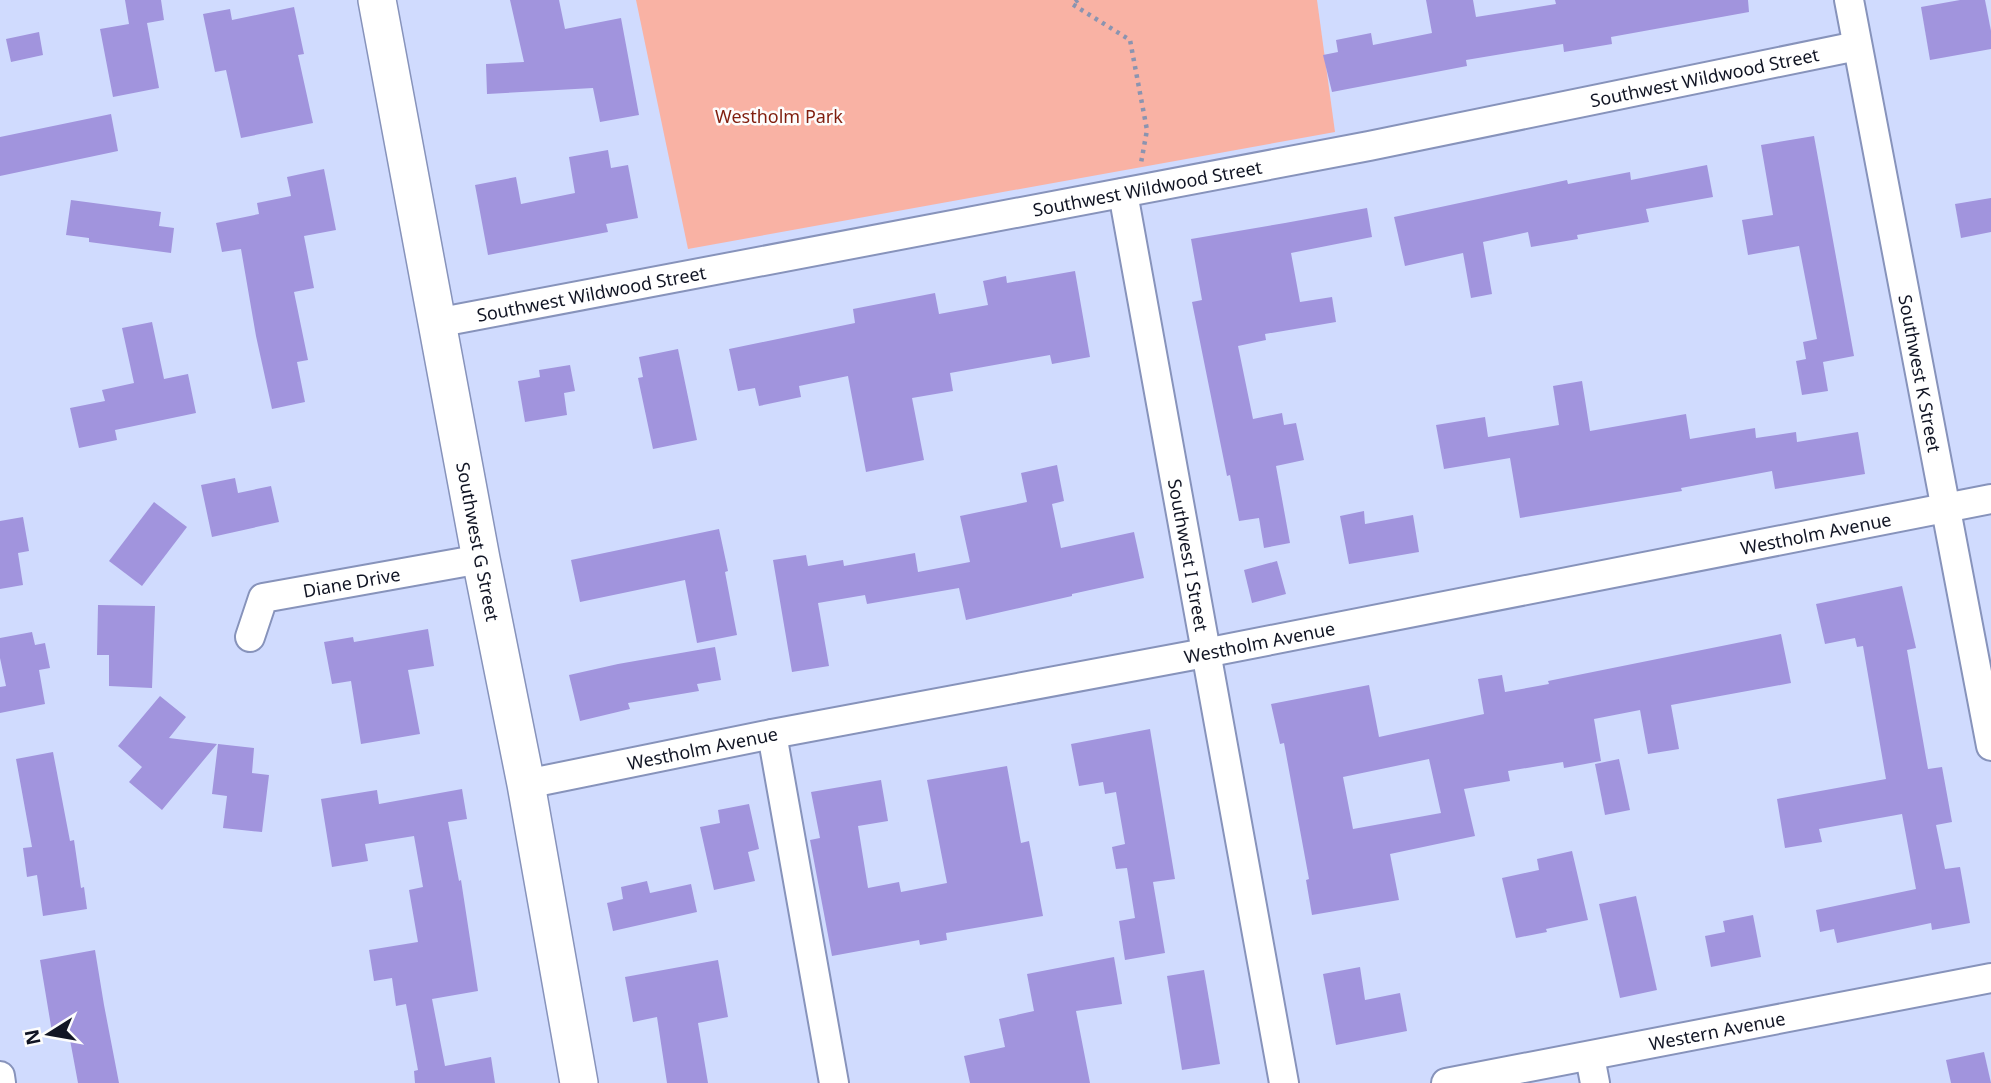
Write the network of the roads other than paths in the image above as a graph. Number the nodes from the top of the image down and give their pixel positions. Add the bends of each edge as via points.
1 (377, 0) edge
2 (1849, 0) edge
3 (1857, 46) junction
4 (1123, 193) junction
5 (436, 323) junction
6 (1991, 499) edge
7 (1946, 508) junction
8 (481, 559) junction
9 (250, 637) dead end
10 (1205, 653) junction
11 (772, 734) junction
12 (1991, 746) edge
13 (526, 784) junction
14 (1991, 978) edge
15 (1592, 1070) edge
16 (0, 1076) edge
17 (1, 1083) edge
18 (579, 1083) edge
19 (834, 1083) edge
20 (1284, 1083) edge
21 (1446, 1083) edge

1 - 5 main road, Southwest G Street
2 - 3 street, Southwest K Street
3 - 4 street, Southwest Wildwood Street
3 - 7 street, Southwest K Street
4 - 5 street, Southwest Wildwood Street
4 - 10 street, Southwest I Street
5 - 8 main road, Southwest G Street
6 - 7 street, Westholm Avenue
7 - 10 street, Westholm Avenue
7 - 12 street, Southwest K Street
8 - 9 street, Diane Drive via 262,598
8 - 13 main road, Southwest G Street
10 - 11 street, Westholm Avenue
10 - 20 street, Southwest I Street
11 - 13 street, Westholm Avenue
11 - 19 street
13 - 18 main road, Southwest G Street
14 - 15 street, Western Avenue
15 - 21 street, Western Avenue
16 - 17 street

